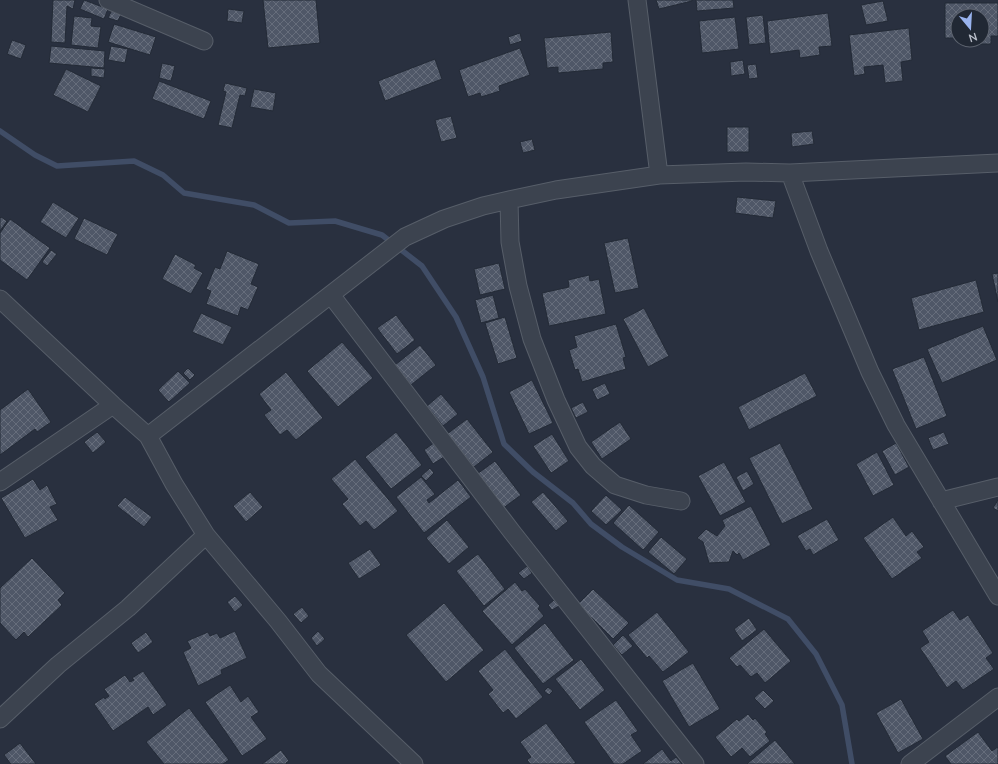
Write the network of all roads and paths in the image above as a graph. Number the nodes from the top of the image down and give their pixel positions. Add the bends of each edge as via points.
1 (108, 0) edge
2 (637, 0) edge
3 (204, 41) dead end
4 (998, 163) edge
5 (790, 173) junction
6 (659, 176) junction
7 (509, 200) junction
8 (331, 295) junction
9 (0, 299) edge
10 (113, 405) junction
11 (148, 436) junction
12 (0, 482) edge
13 (998, 487) edge
14 (681, 501) dead end
15 (941, 501) junction
16 (206, 536) junction
17 (998, 596) edge
18 (998, 697) edge
19 (0, 719) edge
20 (414, 764) edge
21 (695, 764) edge
22 (910, 764) edge

1 - 3 street
2 - 6 street
4 - 5 street
5 - 6 street via 746,172
5 - 15 street via 819,251 870,372 896,425
6 - 7 street via 562,189
7 - 8 street via 444,220 405,238
7 - 14 street via 510,242 532,339 578,447 592,466 615,485 646,495
8 - 11 street
8 - 21 street via 512,532
9 - 10 street
10 - 11 street
10 - 12 street
11 - 16 street
13 - 15 street
15 - 17 street
16 - 19 street via 128,608 58,665
16 - 20 street via 278,620 319,674
18 - 22 street

